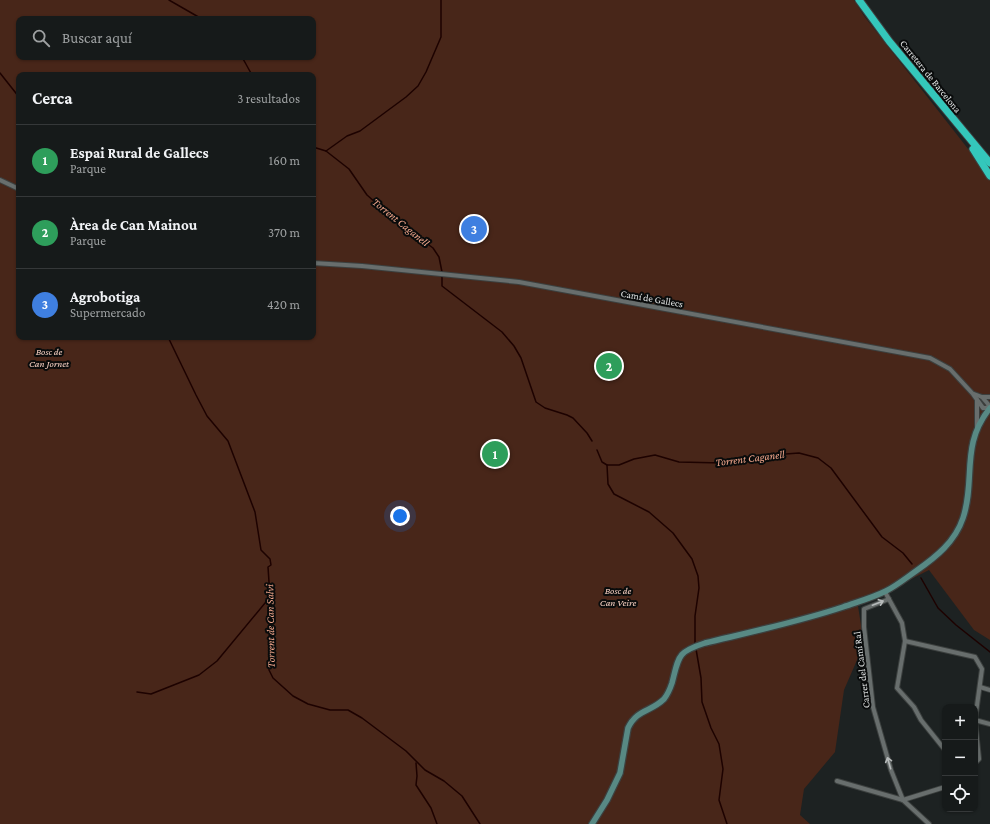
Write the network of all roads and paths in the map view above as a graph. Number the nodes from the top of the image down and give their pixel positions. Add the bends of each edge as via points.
1 (859, 0) edge
2 (966, 134) junction
3 (974, 144) junction
4 (990, 157) edge
5 (990, 163) edge
6 (990, 176) edge
7 (0, 180) edge
8 (16, 188) edge
9 (316, 263) edge
10 (973, 394) junction
11 (982, 397) junction
12 (990, 397) edge
13 (977, 400) junction
14 (990, 408) edge
15 (977, 429) junction
16 (885, 592) junction
17 (889, 599) junction
18 (905, 641) junction
19 (980, 687) junction
20 (990, 690) edge
21 (977, 704) edge
22 (978, 721) edge
23 (990, 724) edge
24 (942, 746) edge
25 (978, 749) edge
26 (978, 760) edge
27 (837, 781) dead end
28 (942, 787) edge
29 (903, 800) junction
30 (592, 824) edge
31 (929, 824) edge

1 - 2 highway, Carretera de Barcelona via 889,41
2 - 3 highway, Carretera de Barcelona
2 - 6 highway
3 - 4 highway
3 - 5 highway, Carretera de Barcelona
7 - 8 street
9 - 10 street, Camí de Gallecs via 518,282 930,358 950,369
10 - 11 street, Camí de Gallecs
10 - 13 street, Camí de Gallecs
11 - 12 street, Camí de Gallecs
11 - 14 street
13 - 14 street, Camí de Gallecs via 984,408
13 - 15 street
14 - 15 main road
15 - 16 main road via 970,460 967,502 964,516 955,534 938,555
16 - 17 street
16 - 30 main road via 810,618 705,643 684,652 678,660 669,691 663,700 631,721 620,774
17 - 18 street via 902,623
29 -> 17 street, Carrer del Camí Ral via 872,707 864,627 864,609
18 - 19 street via 975,657 982,669
18 - 24 street via 897,688
19 - 20 street
19 - 21 street
22 - 23 street
25 - 26 street
27 - 29 street
28 - 29 street
29 - 31 street

